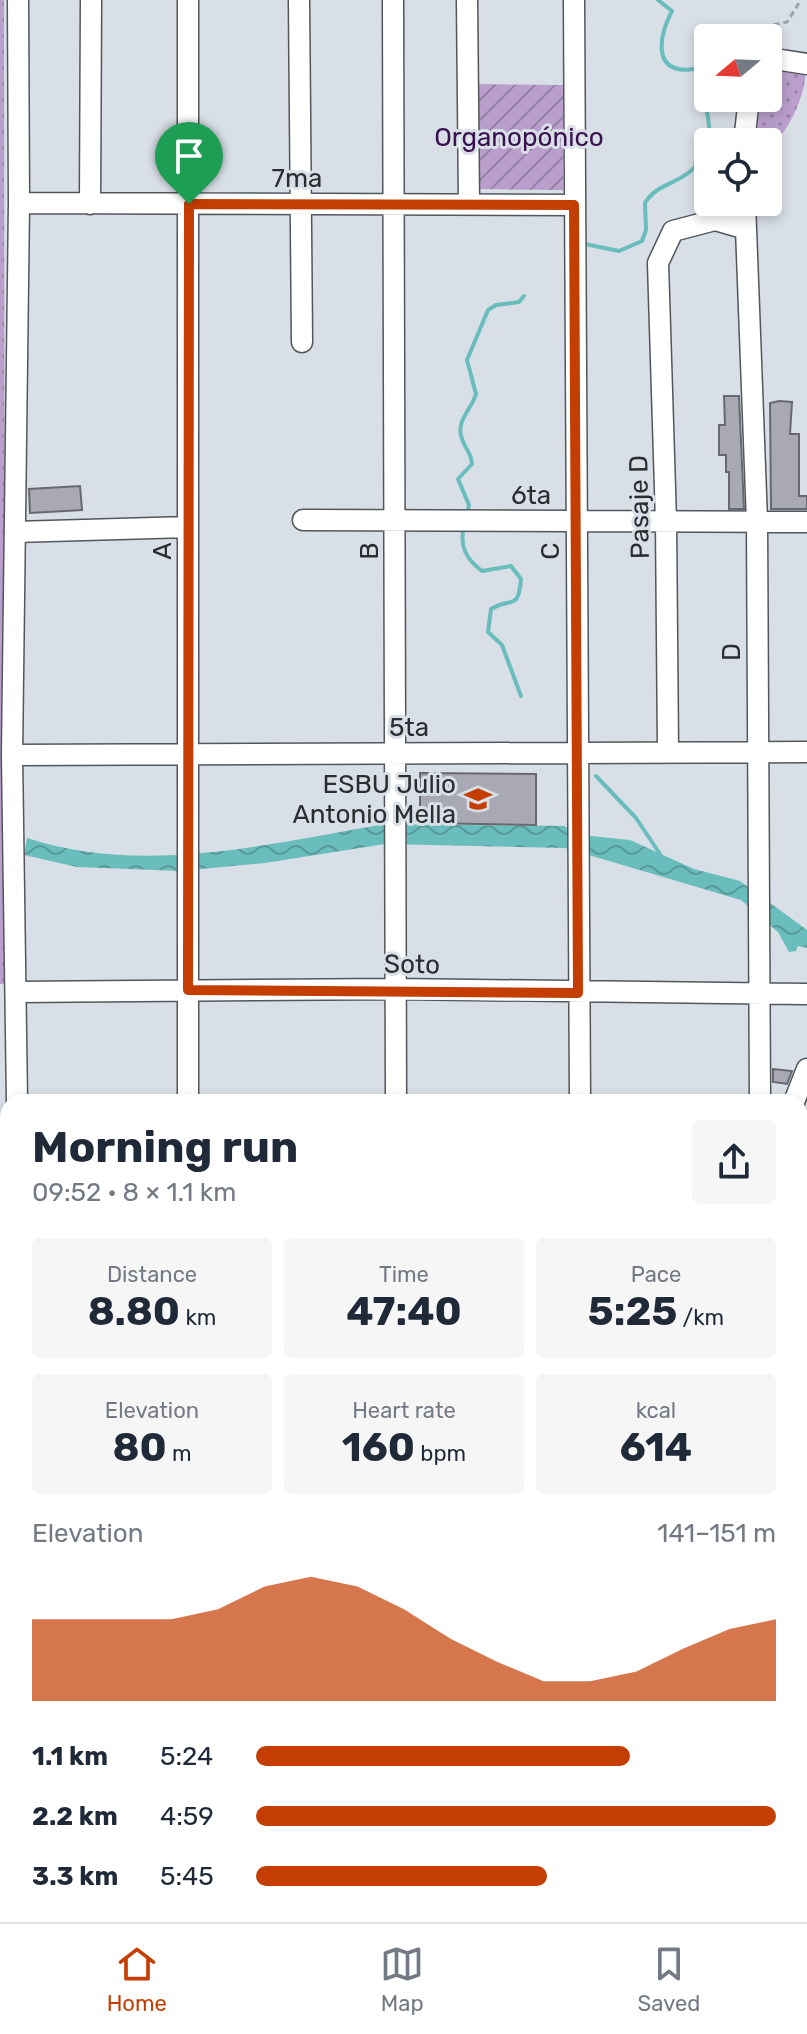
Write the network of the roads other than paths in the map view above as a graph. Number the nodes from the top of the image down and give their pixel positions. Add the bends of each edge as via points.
1 (18, 0) edge
2 (91, 0) edge
3 (188, 0) edge
4 (299, 0) edge
5 (393, 0) edge
6 (467, 0) edge
7 (574, 0) edge
8 (782, 60) edge
9 (807, 64) edge
10 (19, 203) junction
11 (90, 204) junction
12 (189, 204) junction
13 (303, 204) junction
14 (394, 204) junction
15 (469, 204) junction
16 (574, 205) junction
17 (746, 216) edge
18 (746, 229) junction
19 (302, 342) dead end
20 (303, 520) dead end
21 (394, 520) junction
22 (576, 521) junction
23 (666, 521) junction
24 (757, 521) junction
25 (807, 522) edge
26 (188, 527) junction
27 (15, 532) junction
28 (668, 751) junction
29 (577, 752) junction
30 (758, 752) junction
31 (807, 752) edge
32 (396, 753) junction
33 (187, 754) junction
34 (12, 755) junction
35 (396, 989) junction
36 (188, 990) junction
37 (16, 992) junction
38 (578, 993) junction
39 (807, 994) edge
40 (759, 995) junction
41 (807, 1069) edge
42 (17, 1094) edge
43 (188, 1094) edge
44 (396, 1094) edge
45 (580, 1094) edge
46 (760, 1094) edge
47 (797, 1094) edge

1 - 10 street
2 - 11 street
3 - 12 street, A
4 - 13 street
5 - 14 street, B
6 - 15 street
7 - 16 street, C
8 - 9 street
10 - 11 street, 7ma
10 - 27 street
11 - 12 street, 7ma
12 - 13 street, 7ma
12 - 26 street, A
13 - 14 street, 7ma
13 - 19 street
14 - 15 street, 7ma
14 - 21 street, B
15 - 16 street, 7ma
16 - 22 street, C
17 - 18 street, D
18 - 23 street, Pasaje D via 715,220 673,231 658,263
18 - 24 street, D
20 - 21 street, 6ta
21 - 22 street, 6ta
21 - 32 street, B
22 - 23 street, 6ta
22 - 29 street, C
23 - 24 street, 6ta
23 - 28 street, Pasaje D
24 - 25 street, 6ta
24 - 30 street, D
26 - 27 street
26 - 33 street, A
27 - 34 street
28 - 29 street, 5ta
28 - 30 street, 5ta
29 - 32 street, 5ta
29 - 38 street, C
30 - 31 street, 5ta
30 - 40 street, D
32 - 33 street, 5ta
32 - 35 street, B
33 - 34 street, 5ta
33 - 36 street, A
34 - 37 street
35 - 36 street, Soto
35 - 38 street, Soto
35 - 44 street, B
36 - 37 street, Soto
36 - 43 street, A
37 - 42 street
38 - 40 street, Soto
38 - 45 street, C
39 - 40 street, Soto
40 - 46 street, D
41 - 47 street

